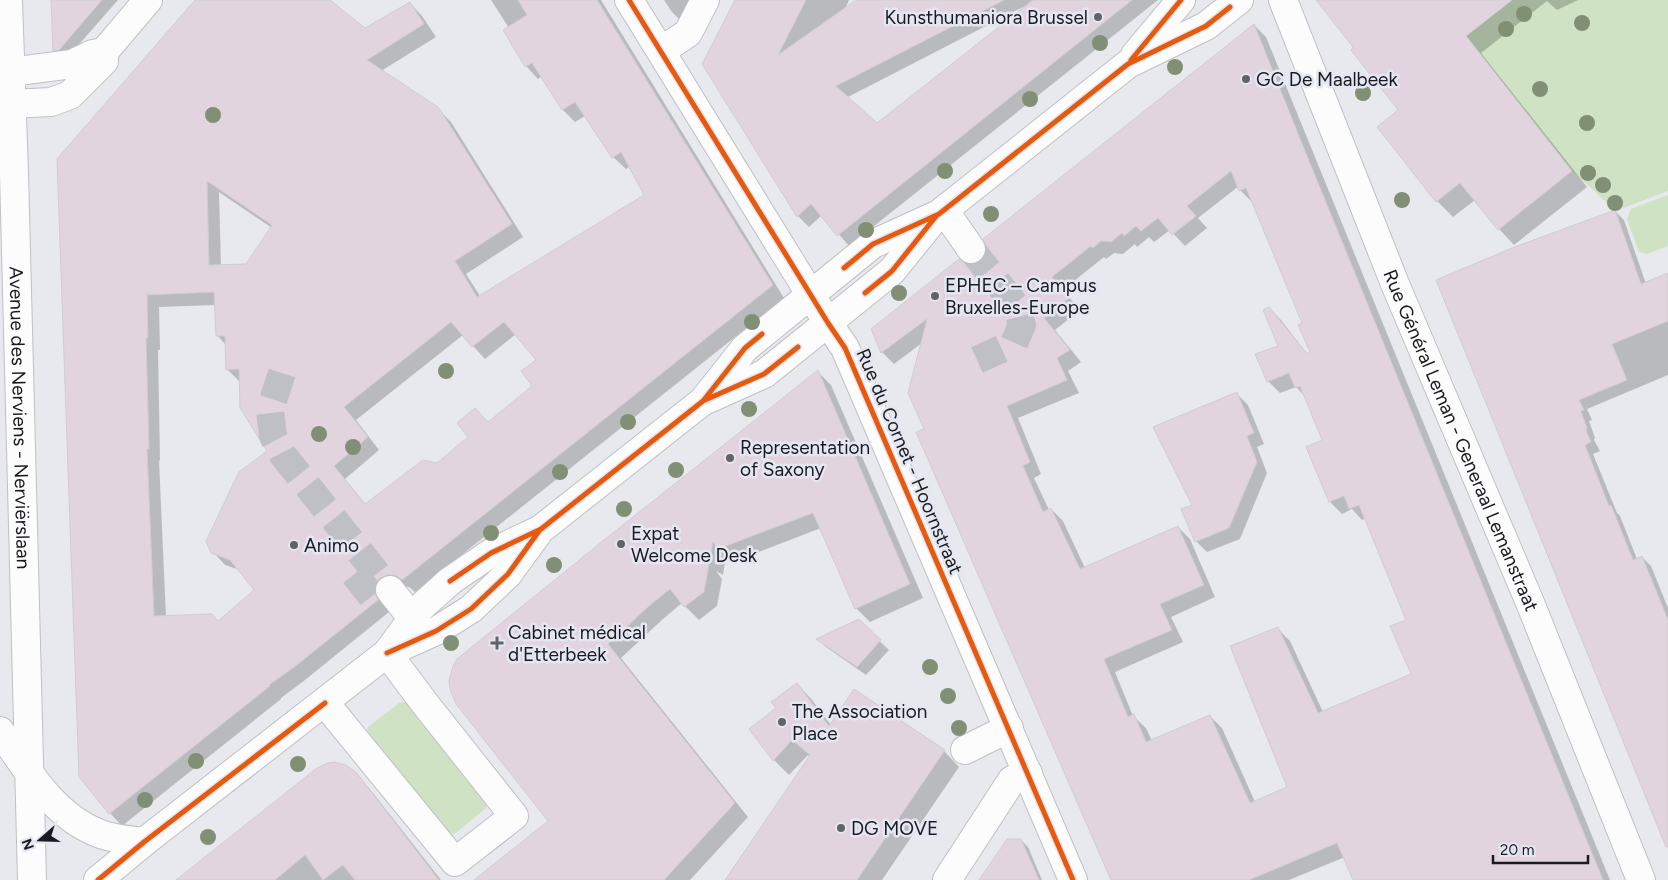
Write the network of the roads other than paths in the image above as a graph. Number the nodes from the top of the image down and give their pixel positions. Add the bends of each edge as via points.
1 (8, 0) edge
2 (148, 0) edge
3 (629, 0) edge
4 (705, 0) edge
5 (1181, 0) edge
6 (1239, 0) edge
7 (1282, 0) edge
8 (661, 51) junction
9 (104, 52) junction
10 (1128, 64) junction
11 (10, 72) junction
12 (11, 104) junction
13 (941, 212) junction
14 (971, 249) tunnel mouth
15 (811, 294) junction
16 (828, 323) junction
17 (703, 401) junction
18 (540, 530) junction
19 (390, 590) tunnel mouth
20 (413, 619) junction
21 (387, 653) junction
22 (324, 703) junction
23 (1009, 728) junction
24 (0, 730) edge
25 (965, 750) dead end
26 (1028, 773) junction
27 (30, 774) junction
28 (144, 842) junction
29 (32, 880) edge
30 (98, 880) edge
31 (948, 880) edge
32 (1074, 880) edge
33 (1641, 880) edge

1 - 11 street, Avenue des Nerviens - Nerviërslaan
2 - 9 street
3 - 8 street, Rue du Cornet - Hoornstraat
4 - 8 street via 688,33
5 - 10 street
6 - 10 street via 1206,26
7 - 33 street, Rue Général Leman - Generaal Lemanstraat via 1395,284 1531,605
8 - 15 street, Rue du Cornet - Hoornstraat
9 - 11 street via 72,64
9 - 12 street via 104,61 70,94 51,102
10 - 13 street
11 - 12 street, Avenue des Nerviens - Nerviërslaan
12 - 27 street, Avenue des Nerviens - Nerviërslaan
13 - 14 street
13 - 15 street via 874,244
13 - 16 street via 892,272
15 - 16 street, Rue du Cornet - Hoornstraat
15 - 17 street via 745,348
16 - 17 street via 764,374
16 - 23 street, Rue du Cornet - Hoornstraat via 845,348
17 - 18 street
18 - 20 street via 491,553 450,581 420,608
18 - 21 street via 508,574 471,609 436,632
19 - 20 street
20 - 21 street
21 - 22 street
21 - 22 street via 514,816 456,862
22 - 28 street
23 - 25 street
23 - 26 street, Rue du Cornet - Hoornstraat
24 - 27 street
26 - 31 street via 1012,780
26 - 32 street, Rue du Cornet - Hoornstraat
27 - 28 street via 52,802 79,823 99,834
27 - 29 street, Avenue des Nerviens - Nerviërslaan
28 - 30 street

